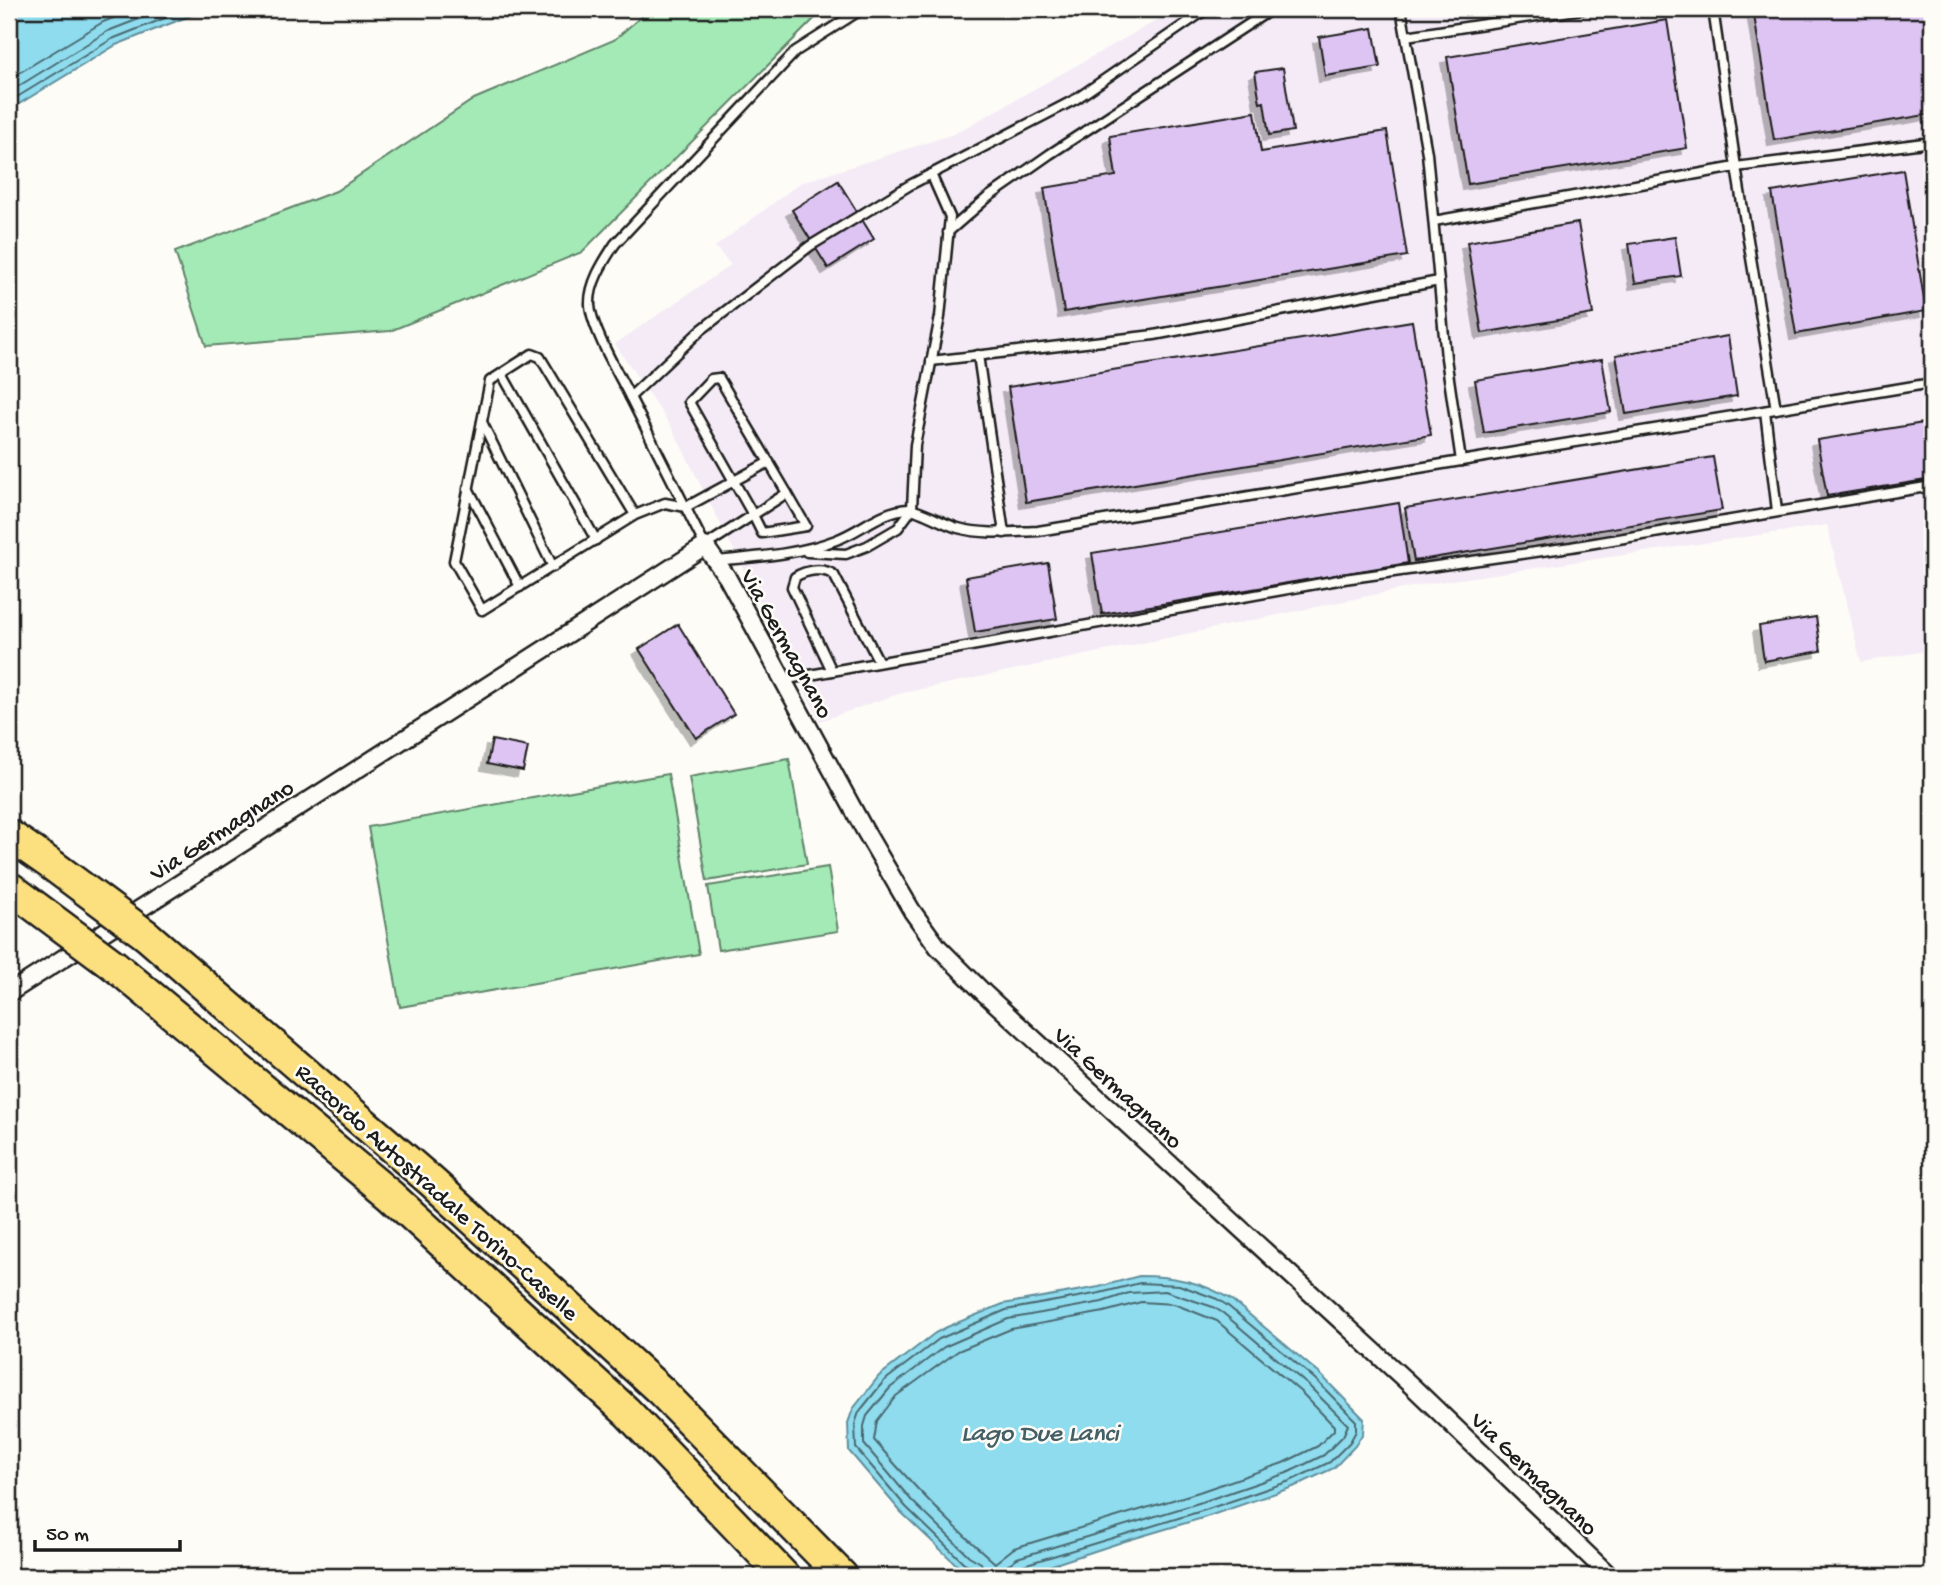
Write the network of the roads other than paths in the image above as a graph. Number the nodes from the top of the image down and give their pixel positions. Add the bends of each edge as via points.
1 (868, 9) edge
2 (1207, 9) edge
3 (1272, 9) edge
4 (1401, 9) edge
5 (1583, 9) edge
6 (1713, 9) edge
7 (1406, 36) junction
8 (1930, 142) edge
9 (1736, 167) junction
10 (1932, 170) edge
11 (931, 174) junction
12 (1434, 220) junction
13 (948, 232) junction
14 (1439, 281) junction
15 (978, 355) junction
16 (931, 361) junction
17 (502, 374) junction
18 (1932, 383) edge
19 (630, 397) junction
20 (1776, 409) junction
21 (1765, 411) junction
22 (482, 422) junction
23 (1461, 461) junction
24 (769, 462) junction
25 (734, 482) junction
26 (1932, 486) edge
27 (468, 488) junction
28 (788, 493) junction
29 (686, 507) junction
30 (912, 509) junction
31 (1777, 511) junction
32 (635, 515) junction
33 (753, 515) junction
34 (1004, 533) junction
35 (596, 541) junction
36 (705, 546) junction
37 (800, 551) junction
38 (714, 562) junction
39 (553, 567) junction
40 (520, 587) junction
41 (879, 662) junction
42 (832, 671) junction
43 (782, 680) junction
44 (9, 835) edge
45 (9, 887) edge
46 (9, 993) edge
47 (784, 1576) edge
48 (842, 1576) edge
49 (1610, 1576) edge

1 - 19 lane, Via Germagnano via 796,51 615,244 598,271 590,305 601,340
2 - 11 lane via 1076,99
3 - 13 lane via 1050,154
4 - 7 lane
5 - 7 lane
6 - 9 lane
7 - 12 lane
8 - 9 lane
8 - 10 lane
9 - 12 lane
9 - 20 lane
11 - 13 lane via 950,217
11 - 19 lane via 810,246 701,330
12 - 14 lane
13 - 16 lane
14 - 15 lane via 1154,335
14 - 23 lane
15 - 16 lane
15 - 34 lane
16 - 30 lane via 915,445
17 - 22 lane via 490,381
17 - 32 lane via 532,354 540,356
17 - 35 lane
18 - 20 lane
19 - 29 lane, Via Germagnano
20 - 21 lane
21 - 23 lane
21 - 31 lane
22 - 27 lane
22 - 39 lane
23 - 34 lane
24 - 25 lane
24 - 25 lane via 719,378 711,379 689,402
24 - 28 lane
25 - 29 lane
25 - 33 lane
26 - 31 lane
27 - 40 lane
27 - 40 lane via 454,561 482,610
28 - 33 lane
28 - 33 lane via 806,526 762,533
29 - 32 lane via 665,503
29 - 36 lane, Via Germagnano
30 - 34 lane via 959,528
30 - 37 lane via 887,513 838,540
30 - 37 lane via 898,528 846,554
31 - 41 lane via 1571,547 1343,579
32 - 35 lane
33 - 36 lane
35 - 39 lane
36 - 38 street, Via Germagnano
36 - 46 street, Via Germagnano
37 - 38 lane
38 - 43 street, Via Germagnano
39 - 40 lane
41 - 42 lane
41 - 42 lane via 834,575 825,570 800,573 792,587
42 - 43 lane
43 - 49 street, Via Germagnano via 884,864 939,947
44 - 48 highway, Raccordo Autostradale Torino-Caselle, bridge via 146,935 432,1182 660,1391
45 - 47 highway, Raccordo Autostradale Torino-Caselle, bridge via 115,966 410,1213 627,1412

